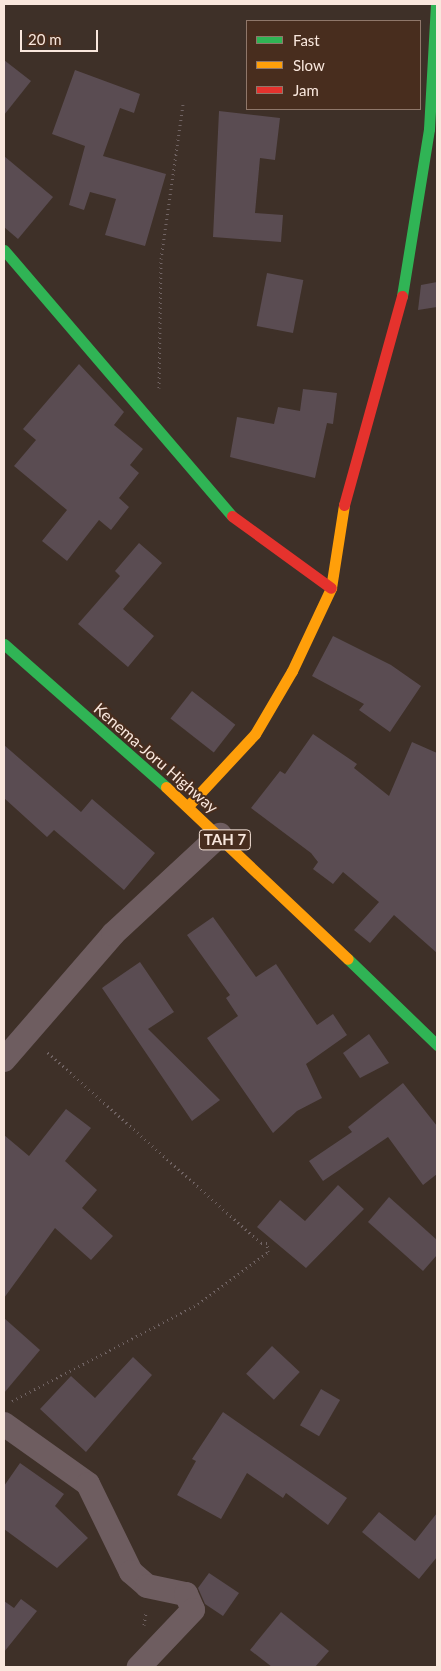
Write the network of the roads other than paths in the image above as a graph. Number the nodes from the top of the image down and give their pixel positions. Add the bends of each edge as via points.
1 (436, 4) edge
2 (4, 250) edge
3 (331, 588) junction
4 (4, 644) edge
5 (188, 806) junction
6 (220, 835) junction
7 (437, 1045) edge
8 (4, 1060) edge
9 (4, 1424) edge
10 (139, 1667) edge

1 - 3 main road via 429,129 405,286 343,510
2 - 3 main road via 107,373 158,424 234,518
3 - 5 main road via 292,671 255,734
4 - 5 main road, Kenema-Joru Highway / TAH 7
5 - 6 main road, Kenema-Joru Highway / TAH 7
6 - 7 main road, Kenema-Joru Highway / TAH 7
6 - 8 street via 113,934
9 - 10 street via 88,1484 130,1572 148,1586 186,1594 193,1610

